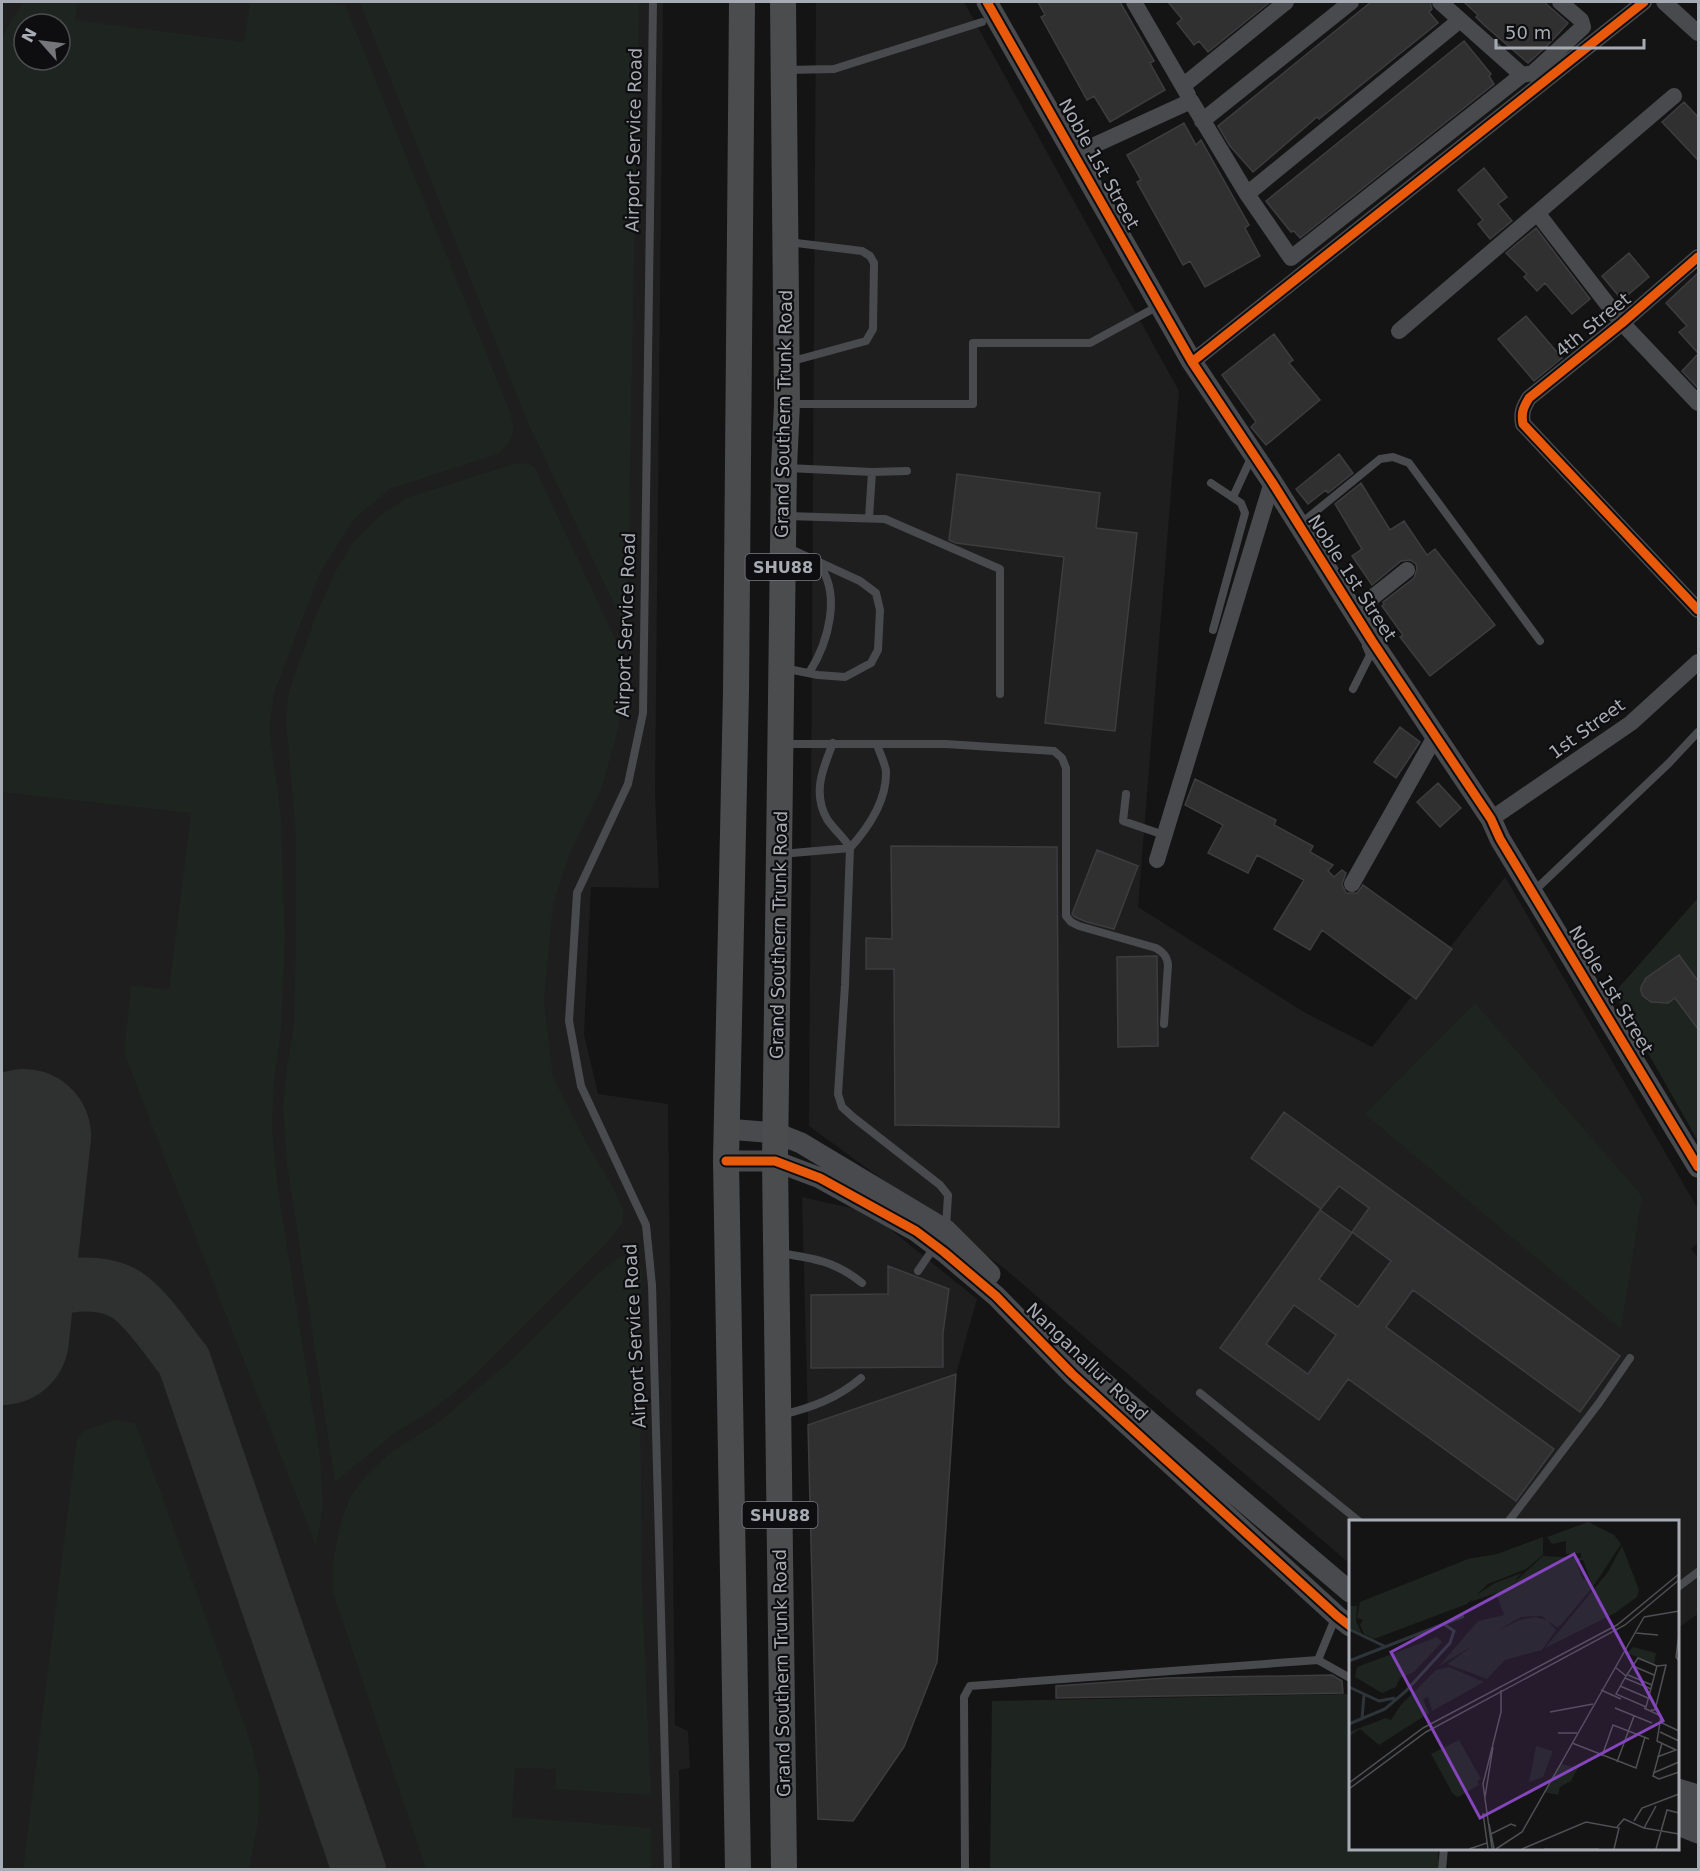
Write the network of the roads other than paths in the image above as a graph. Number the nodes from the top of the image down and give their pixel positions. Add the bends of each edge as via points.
1 (652, 2) edge
2 (742, 2) edge
3 (783, 2) edge
4 (1286, 2) edge
5 (1351, 2) edge
6 (1440, 2) edge
7 (1560, 2) edge
8 (1644, 2) edge
9 (1664, 2) edge
10 (1138, 3) edge
11 (984, 12) edge
12 (1460, 20) junction
13 (1698, 30) edge
14 (783, 70) junction
15 (1522, 75) junction
16 (1184, 85) junction
17 (1674, 96) dead end
18 (1191, 101) junction
19 (1202, 121) junction
20 (1075, 154) junction
21 (1247, 194) junction
22 (1538, 214) junction
23 (785, 242) junction
24 (1698, 258) edge
25 (1160, 305) junction
26 (1622, 323) junction
27 (1399, 331) dead end
28 (1192, 362) junction
29 (786, 363) junction
30 (1698, 403) edge
31 (787, 404) junction
32 (1253, 454) junction
33 (784, 467) junction
34 (907, 471) dead end
35 (872, 472) junction
36 (1272, 482) junction
37 (1211, 483) dead end
38 (1233, 497) junction
39 (783, 516) junction
40 (869, 518) junction
41 (1299, 525) junction
42 (783, 546) junction
43 (815, 560) junction
44 (1407, 570) dead end
45 (1698, 610) edge
46 (1354, 612) junction
47 (1213, 630) dead end
48 (1366, 641) junction
49 (1540, 641) dead end
50 (1698, 662) edge
51 (781, 668) junction
52 (809, 673) junction
53 (1353, 689) dead end
54 (1000, 694) dead end
55 (1698, 732) edge
56 (1436, 735) junction
57 (833, 743) junction
58 (782, 744) junction
59 (877, 744) junction
60 (1126, 794) dead end
61 (1491, 819) junction
62 (1164, 835) junction
63 (850, 848) junction
64 (779, 854) junction
65 (1157, 860) dead end
66 (1352, 884) dead end
67 (1533, 892) junction
68 (1164, 1024) dead end
69 (727, 1129) junction
70 (776, 1133) junction
71 (726, 1161) junction
72 (775, 1161) junction
73 (1698, 1167) edge
74 (940, 1238) junction
75 (776, 1252) junction
76 (918, 1271) dead end
77 (862, 1283) dead end
78 (1630, 1359) dead end
79 (861, 1378) dead end
80 (1097, 1387) junction
81 (1200, 1393) dead end
82 (778, 1416) junction
83 (1359, 1520) edge
84 (1509, 1520) edge
85 (1698, 1572) edge
86 (1679, 1586) edge
87 (1349, 1591) edge
88 (1344, 1621) edge
89 (1318, 1660) junction
90 (1349, 1677) edge
91 (1679, 1790) edge
92 (1698, 1795) edge
93 (1679, 1807) edge
94 (1698, 1813) edge
95 (1679, 1826) edge
96 (1698, 1833) edge
97 (1444, 1850) edge
98 (668, 1869) edge
99 (738, 1869) edge
100 (784, 1869) edge
101 (965, 1869) edge
102 (1442, 1869) edge

1 - 98 lane, Airport Service Road via 643,713 628,784 577,893 569,1021 581,1086 646,1225 652,1285
2 - 69 main road, SHU88 via 736,691
3 - 14 main road, Grand Southern Trunk Road / SHU88
4 - 16 street
5 - 19 street
6 - 12 street
7 - 15 street via 1581,20 1583,27 1533,73
8 - 28 street
9 - 13 street
10 - 16 street
11 - 14 lane via 834,69
11 - 20 street, Noble 1st Street
12 - 15 street
12 - 21 street
14 - 23 main road, Grand Southern Trunk Road / SHU88
15 - 21 street via 1291,258
16 - 18 street
17 - 22 street
18 - 19 street
18 - 20 street
19 - 21 street
20 - 25 street, Noble 1st Street
22 - 26 street
22 - 27 street
23 - 29 main road, Grand Southern Trunk Road / SHU88
23 - 29 lane via 862,251 874,263 873,329 866,341
24 - 26 street, 4th Street
25 - 28 street, Noble 1st Street
25 - 31 lane via 1090,343 973,343 973,404
26 - 30 street
26 - 45 street, 4th Street via 1529,398 1521,415 1523,424
28 - 32 street, Noble 1st Street
29 - 31 main road, Grand Southern Trunk Road / SHU88
31 - 33 main road, Grand Southern Trunk Road / SHU88
32 - 36 street, Noble 1st Street
32 - 38 lane
33 - 35 lane
33 - 39 main road, Grand Southern Trunk Road / SHU88
34 - 35 lane
35 - 40 lane
36 - 41 street, Noble 1st Street
36 - 62 street
37 - 38 lane
38 - 47 lane via 1245,513
39 - 40 lane
39 - 42 main road, Grand Southern Trunk Road / SHU88
40 - 54 lane via 885,519 1000,569
41 - 46 street, Noble 1st Street
41 - 49 lane via 1380,459 1394,457 1409,462
42 - 43 lane
42 - 51 main road, Grand Southern Trunk Road / SHU88
43 - 52 lane via 830,590 830,613 827,636
43 - 52 lane via 876,593 880,610 878,650 871,663 845,677
44 - 46 street
46 - 48 street, Noble 1st Street
48 - 53 lane via 1370,655
48 - 56 street, Noble 1st Street
50 - 61 street, 1st Street via 1631,723
51 - 52 lane
51 - 58 main road, Grand Southern Trunk Road / SHU88
55 - 67 lane
56 - 61 street, Noble 1st Street
56 - 66 street
57 - 58 lane
57 - 59 lane
57 - 63 lane via 819,783 821,801 826,818
58 - 64 main road, Grand Southern Trunk Road / SHU88
59 - 63 lane via 886,770 882,797 875,817
59 - 68 lane via 1054,751 1062,758 1066,768 1066,916 1079,927 1162,952 1168,965
60 - 62 lane via 1123,821
61 - 67 street, Noble 1st Street
62 - 65 street
63 - 64 lane
63 - 74 lane via 838,1094 842,1107 948,1195
64 - 70 main road, Grand Southern Trunk Road / SHU88
67 - 73 street, Noble 1st Street
69 - 70 street, Nanganallur Road
69 - 71 main road, SHU88
70 - 72 main road, Grand Southern Trunk Road / SHU88
70 - 74 street, Nanganallur Road via 801,1143
71 - 72 street
71 - 99 main road, SHU88
72 - 74 street, Nanganallur Road via 820,1178 916,1231
72 - 75 main road, Grand Southern Trunk Road / SHU88
74 - 76 lane
74 - 80 street, Nanganallur Road via 996,1296
75 - 77 lane via 826,1261
75 - 82 main road, Grand Southern Trunk Road / SHU88
78 - 84 lane
79 - 82 lane via 829,1400
80 - 87 street, Nanganallur Road
80 - 88 street, Nanganallur Road
81 - 83 lane
82 - 100 main road, Grand Southern Trunk Road / SHU88
85 - 86 lane
88 - 89 lane
89 - 90 lane
89 - 101 lane via 970,1686 964,1697
91 - 92 street
93 - 94 street
95 - 96 street
97 - 102 lane

